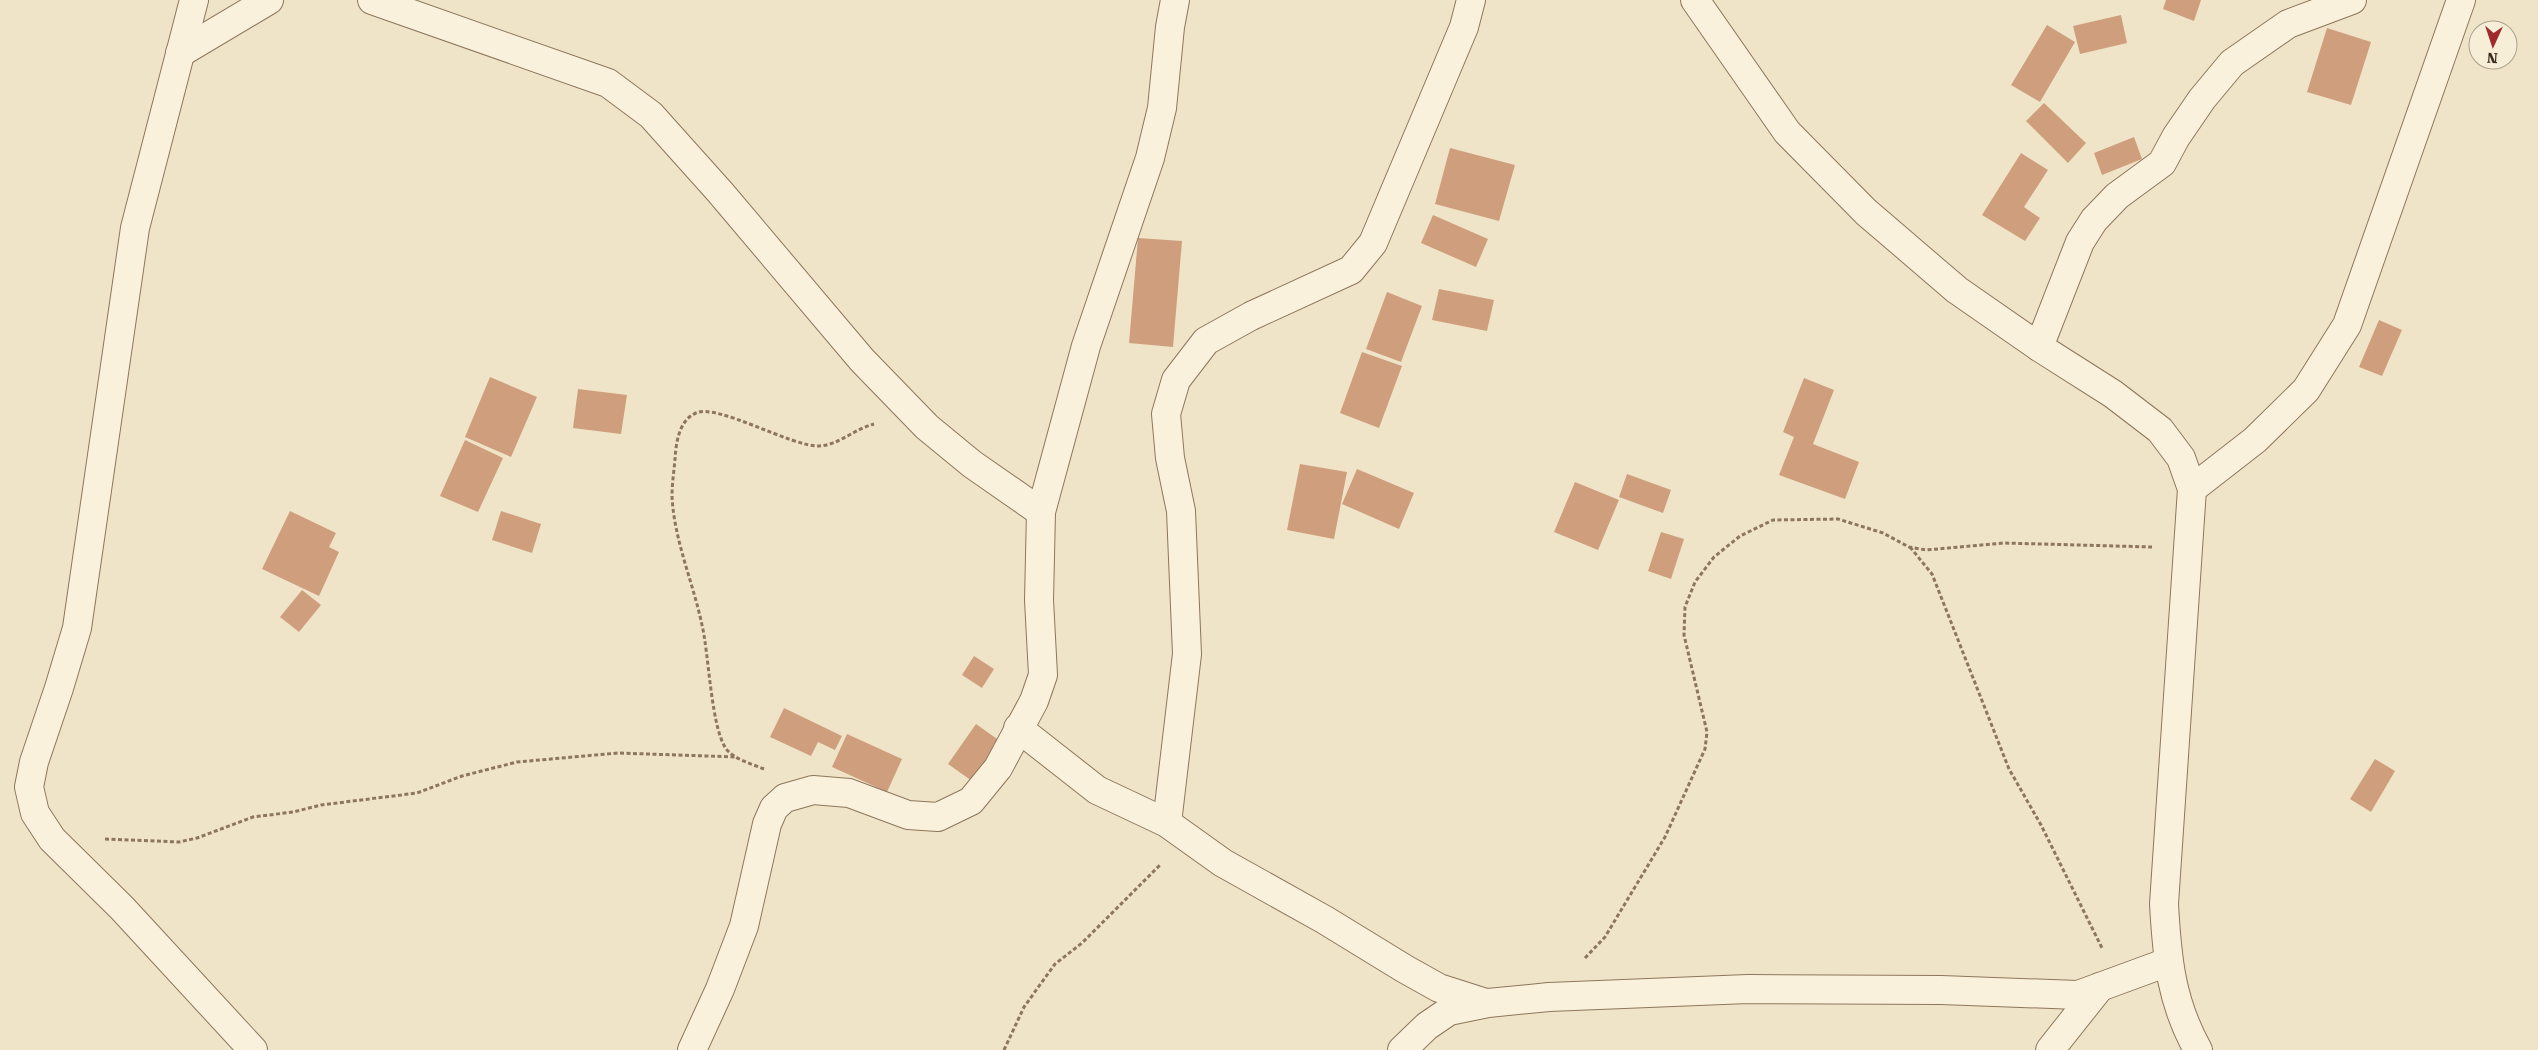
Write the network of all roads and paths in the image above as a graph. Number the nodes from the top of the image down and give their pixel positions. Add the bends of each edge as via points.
1 (194, 0) edge
2 (269, 0) edge
3 (372, 0) edge
4 (1175, 0) edge
5 (1471, 0) edge
6 (1695, 0) edge
7 (2352, 0) edge
8 (2460, 1) edge
9 (180, 53) junction
10 (2039, 347) junction
11 (922, 422) junction
12 (2192, 489) junction
13 (1041, 512) junction
14 (1909, 547) junction
15 (2187, 548) junction
16 (1018, 728) junction
17 (737, 757) junction
18 (812, 790) junction
19 (1176, 830) junction
20 (52, 839) junction
21 (2168, 962) junction
22 (2109, 984) junction
23 (1549, 997) junction
24 (1488, 1003) junction
25 (254, 1050) edge
26 (692, 1050) edge
27 (1004, 1050) edge
28 (1402, 1050) edge
29 (2050, 1050) edge
30 (2198, 1050) edge

1 - 9 street
2 - 9 street
3 - 11 street via 608,82 651,115 862,360
4 - 13 street via 1162,108 1150,158 1086,346
5 - 19 street via 1464,27 1373,243 1351,270 1206,340 1176,380 1166,414 1170,458 1182,511 1187,654
6 - 10 street via 1787,132 1866,212 1957,290
7 - 10 street via 2288,24 2232,63 2202,99 2162,163 2117,196 2094,220 2080,242
8 - 12 street via 2347,325 2306,390 2255,440
9 - 20 street via 135,228 76,628 29,787 35,813
10 - 12 street via 2113,394 2160,430 2181,458
11 - 13 street via 972,464
11 - 17 path via 882,422 861,427 836,443 818,446 709,412 696,412 684,424 676,442 672,496 677,532 702,625 718,730 728,750
12 - 15 street
13 - 16 street via 1039,600 1043,675 1034,701
14 - 15 path via 1926,550 2004,543
14 - 22 path via 1932,574 2009,769 2041,825
14 - 23 path via 1883,533 1838,519 1792,518 1773,520 1740,536 1714,558 1695,582 1685,607 1684,635 1707,732 1705,749 1665,837 1605,937
15 - 21 street via 2164,904
16 - 18 street via 998,768 971,801 938,817 908,815 849,793
16 - 19 street via 1097,790
17 - 18 path
17 - 20 path via 618,752 517,762 462,776 417,793 253,817 179,842
18 - 26 street via 786,798 774,808 767,824 744,926
19 - 24 street via 1223,863 1439,988
19 - 27 path via 1137,890 1055,964 1024,1007
20 - 25 street via 122,908
21 - 22 street
21 - 30 street via 2184,1025
22 - 23 street via 2078,995 1941,990 1748,989
22 - 29 street
23 - 24 street
24 - 28 street via 1448,1012 1427,1026

